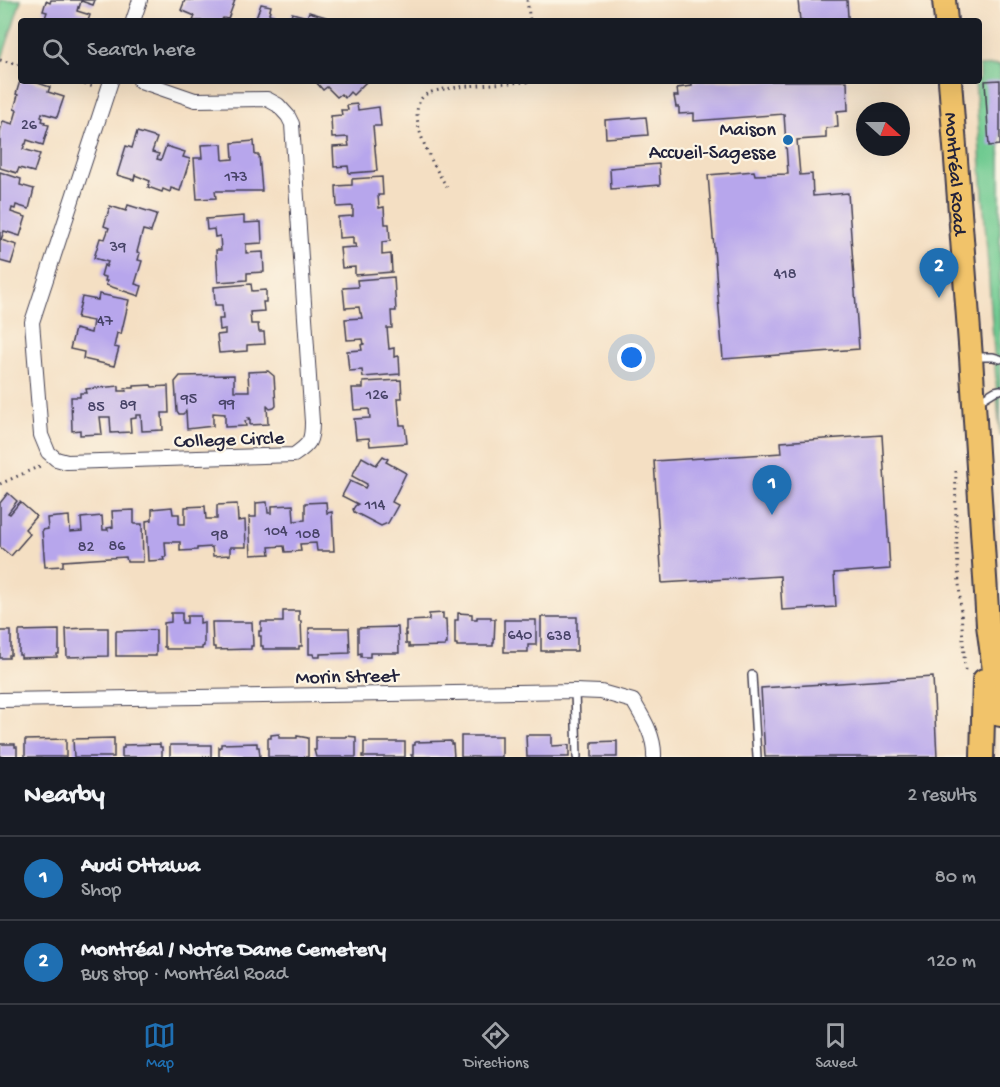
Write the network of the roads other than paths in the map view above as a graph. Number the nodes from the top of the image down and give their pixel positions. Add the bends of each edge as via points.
1 (140, 0) edge
2 (944, 0) edge
3 (134, 18) edge
4 (946, 18) edge
5 (149, 84) edge
6 (951, 84) edge
7 (110, 86) edge
8 (971, 357) junction
9 (1000, 359) edge
10 (1000, 390) edge
11 (974, 404) junction
12 (988, 625) junction
13 (752, 675) dead end
14 (576, 691) junction
15 (0, 700) edge
16 (1000, 715) edge
17 (577, 757) edge
18 (654, 757) edge
19 (757, 757) edge
20 (982, 757) edge

1 - 3 street
2 - 4 main road
5 - 7 street, College Circle via 195,99 267,99 278,105 292,124 312,422 312,437 294,455 67,462 48,453 41,435 32,322
6 - 8 main road, Montréal Road
8 - 9 lane
8 - 11 main road, Montréal Road
10 - 11 lane
11 - 12 main road, Montréal Road
12 - 16 main road, Montréal Road
12 - 20 main road, Montréal Road
13 - 19 lane
14 - 15 street, Morin Street
14 - 17 lane
14 - 18 street, Morin Street via 601,692 633,701 647,723

